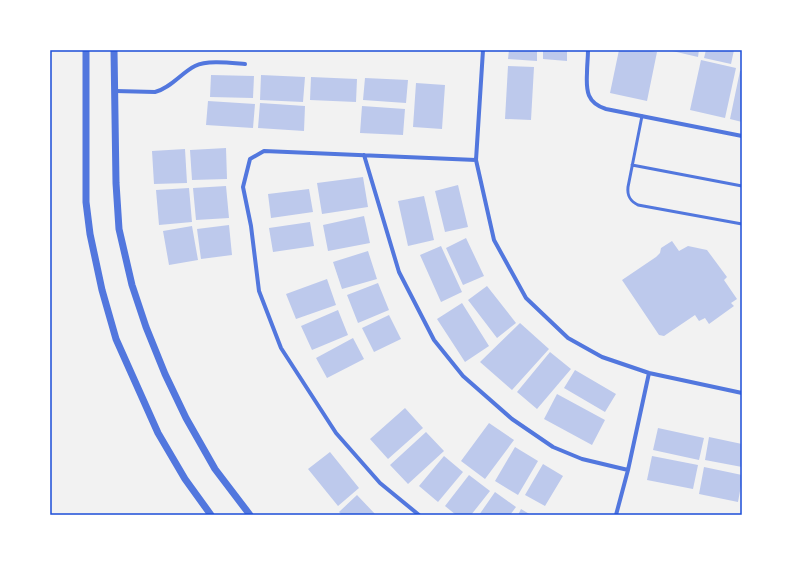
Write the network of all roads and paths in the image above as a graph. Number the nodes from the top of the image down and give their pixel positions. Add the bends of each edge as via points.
1 (86, 50) edge
2 (114, 50) edge
3 (483, 50) edge
4 (588, 50) edge
5 (245, 64) dead end
6 (115, 91) junction
7 (642, 116) junction
8 (742, 136) edge
9 (364, 155) junction
10 (476, 160) junction
11 (632, 165) junction
12 (742, 186) edge
13 (742, 224) edge
14 (648, 373) junction
15 (742, 393) edge
16 (628, 470) junction
17 (211, 515) edge
18 (250, 515) edge
19 (419, 515) edge
20 (616, 515) edge

1 - 17 street via 86,202 102,290 116,339 158,433 185,479
2 - 6 street
3 - 10 street
4 - 7 street via 586,87 592,101 601,107
5 - 6 street via 198,65 155,92
6 - 18 street via 119,229 132,285 165,374 186,418 215,469
7 - 8 street
7 - 11 lane
9 - 10 street
9 - 16 street via 399,272 434,340 463,376 512,419 553,447 582,459
9 - 19 street via 264,151 250,159 243,187 259,291 281,348 336,433 380,483
10 - 14 street via 494,240 526,298 568,338 602,357
11 - 12 lane
11 - 13 lane via 627,191 634,203
14 - 15 street
14 - 16 street
16 - 20 street

